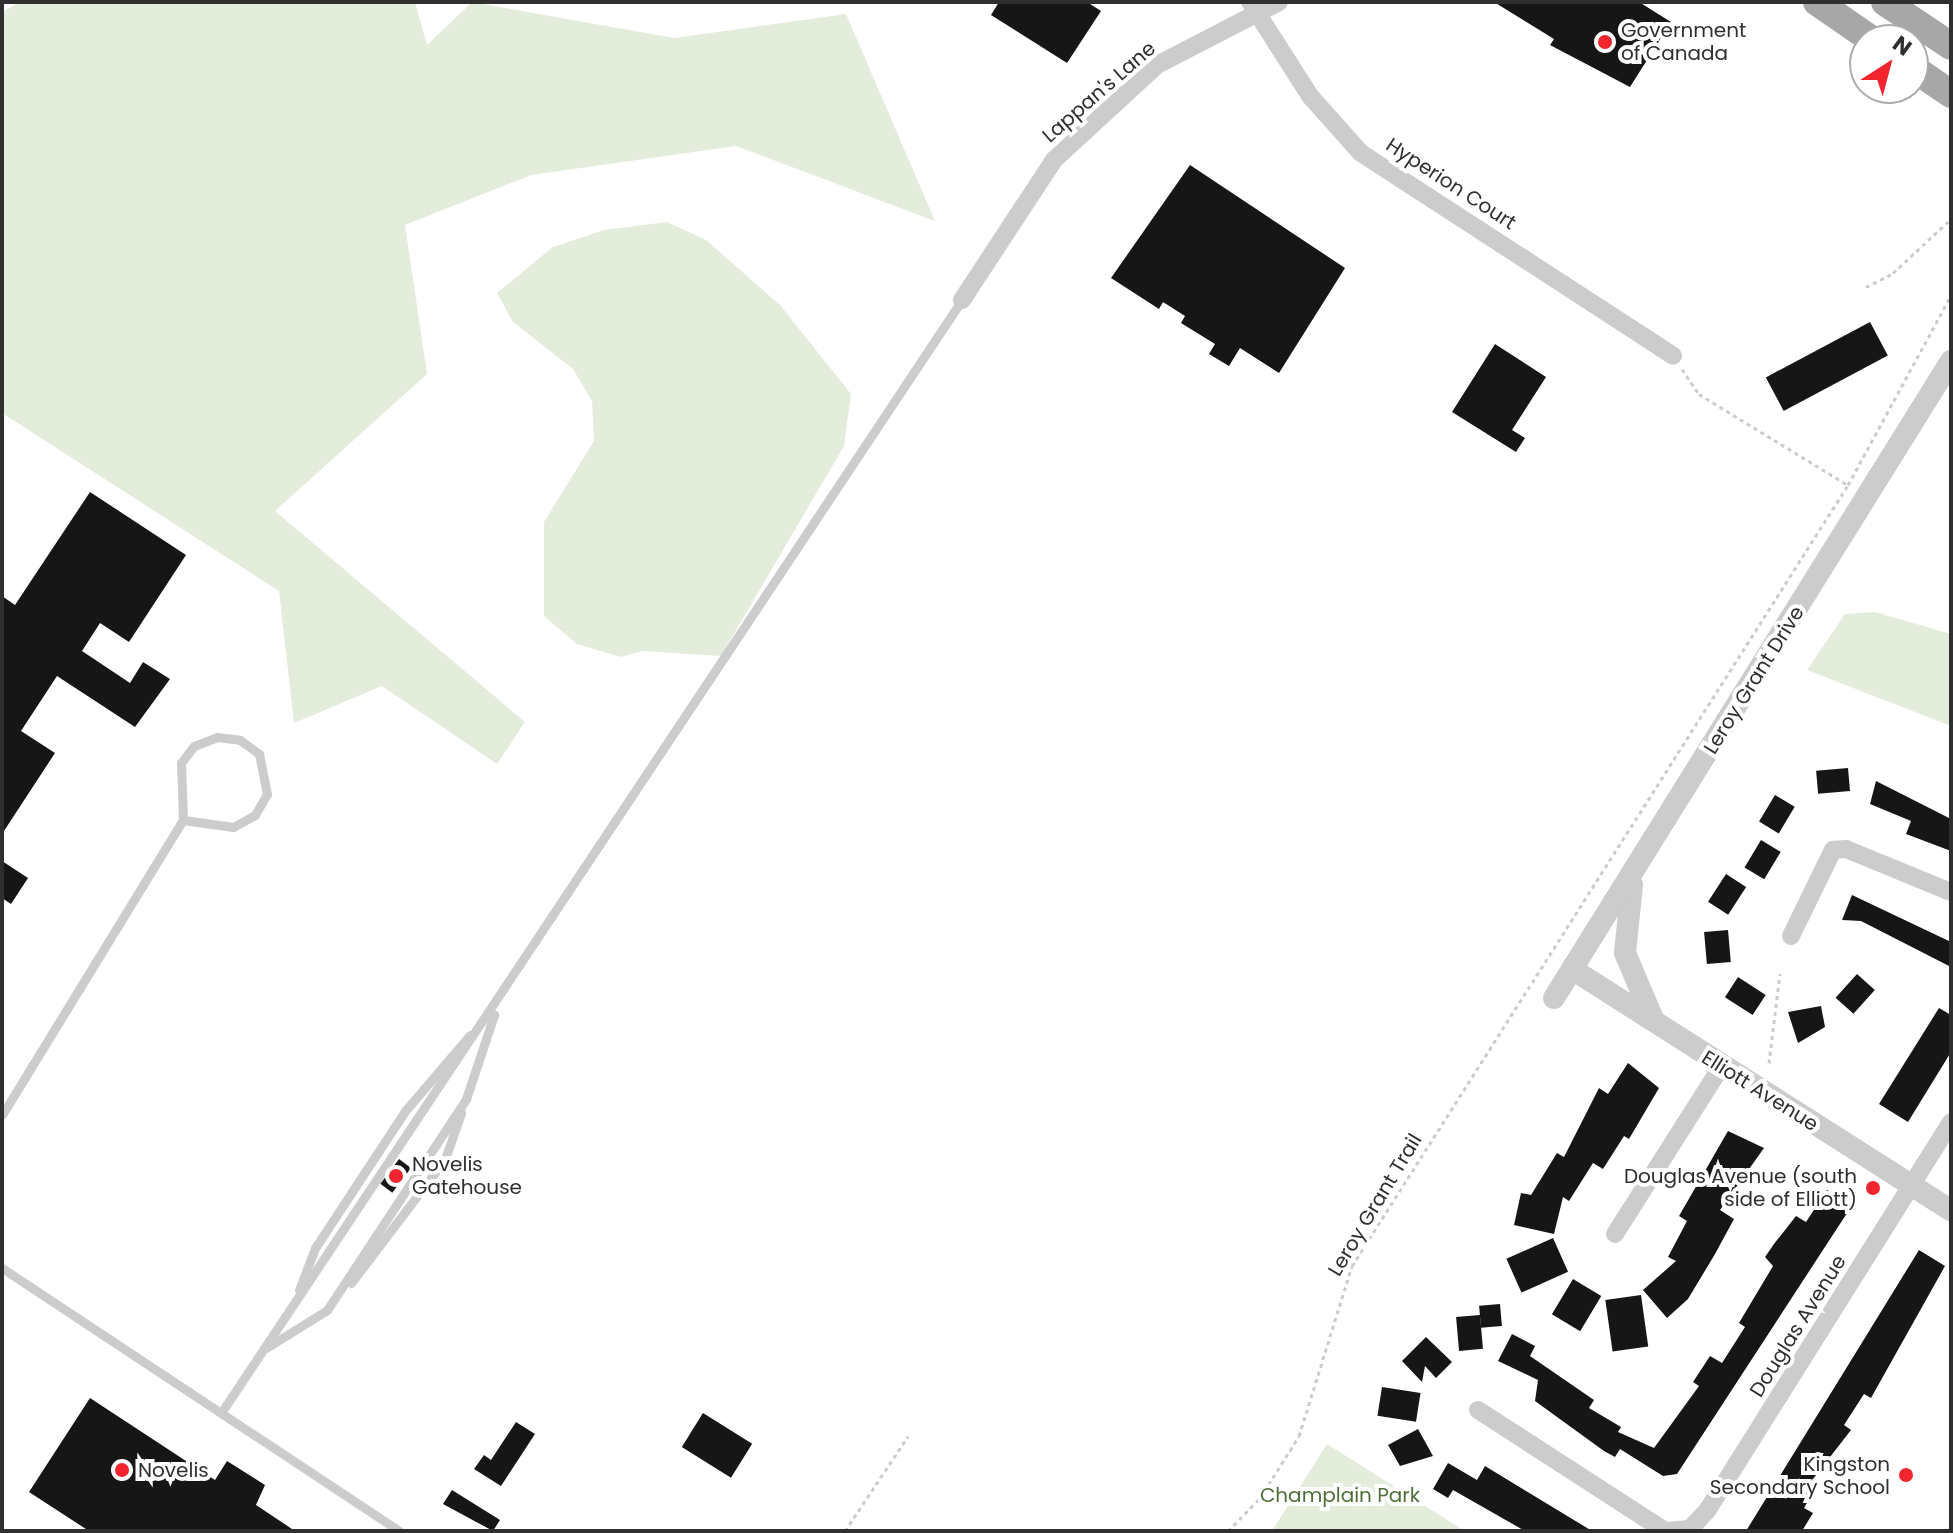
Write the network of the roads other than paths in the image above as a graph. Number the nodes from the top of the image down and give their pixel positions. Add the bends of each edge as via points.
1 (1279, 2) edge
2 (1817, 2) edge
3 (1885, 2) edge
4 (1254, 8) edge
5 (1849, 24) edge
6 (1951, 46) edge
7 (1929, 79) edge
8 (1951, 94) edge
9 (962, 300) joint
10 (1673, 356) road end
11 (1951, 361) edge
12 (183, 820) junction
13 (1641, 859) junction
14 (1951, 892) edge
15 (1791, 936) dead end
16 (1572, 969) junction
17 (1554, 998) dead end
18 (498, 1002) junction
19 (1656, 1024) junction
20 (1721, 1067) junction
21 (466, 1099) junction
22 (2, 1115) edge
23 (1951, 1122) edge
24 (1912, 1185) junction
25 (1951, 1210) edge
26 (1615, 1234) dead end
27 (2, 1268) edge
28 (293, 1306) junction
29 (327, 1310) junction
30 (263, 1350) junction
31 (223, 1410) junction
32 (1478, 1410) dead end
33 (399, 1531) edge
34 (1666, 1531) edge

1 - 4 street, Lappan's Lane
2 - 5 main road
3 - 6 main road
4 - 9 street, Lappan's Lane via 1157,65 1054,160
4 - 10 street, Hyperion Court via 1310,96 1361,153
7 - 8 main road
9 - 18 lane
11 - 13 street, Leroy Grant Drive
12 - 12 lane via 233,827 255,815 267,794 259,754 240,740 217,737 194,746 177,784
12 - 22 lane
13 - 16 street, Leroy Grant Drive
13 - 19 street via 1623,935 1639,995
14 - 15 street via 1846,849 1833,850
16 - 17 street, Leroy Grant Drive
16 - 19 street, Elliott Avenue
18 - 21 lane
18 - 28 lane
18 - 28 lane via 405,1111 315,1248
19 - 20 street, Elliott Avenue
20 - 24 street, Elliott Avenue
20 - 26 street
21 - 29 lane
21 - 29 lane via 445,1159 395,1233
23 - 24 street, Douglas Avenue
24 - 25 street, Elliott Avenue
24 - 34 street, Douglas Avenue via 1707,1511 1690,1529
27 - 31 lane
28 - 30 lane
29 - 30 lane
30 - 31 lane
31 - 33 lane
32 - 34 street, Douglas Avenue

